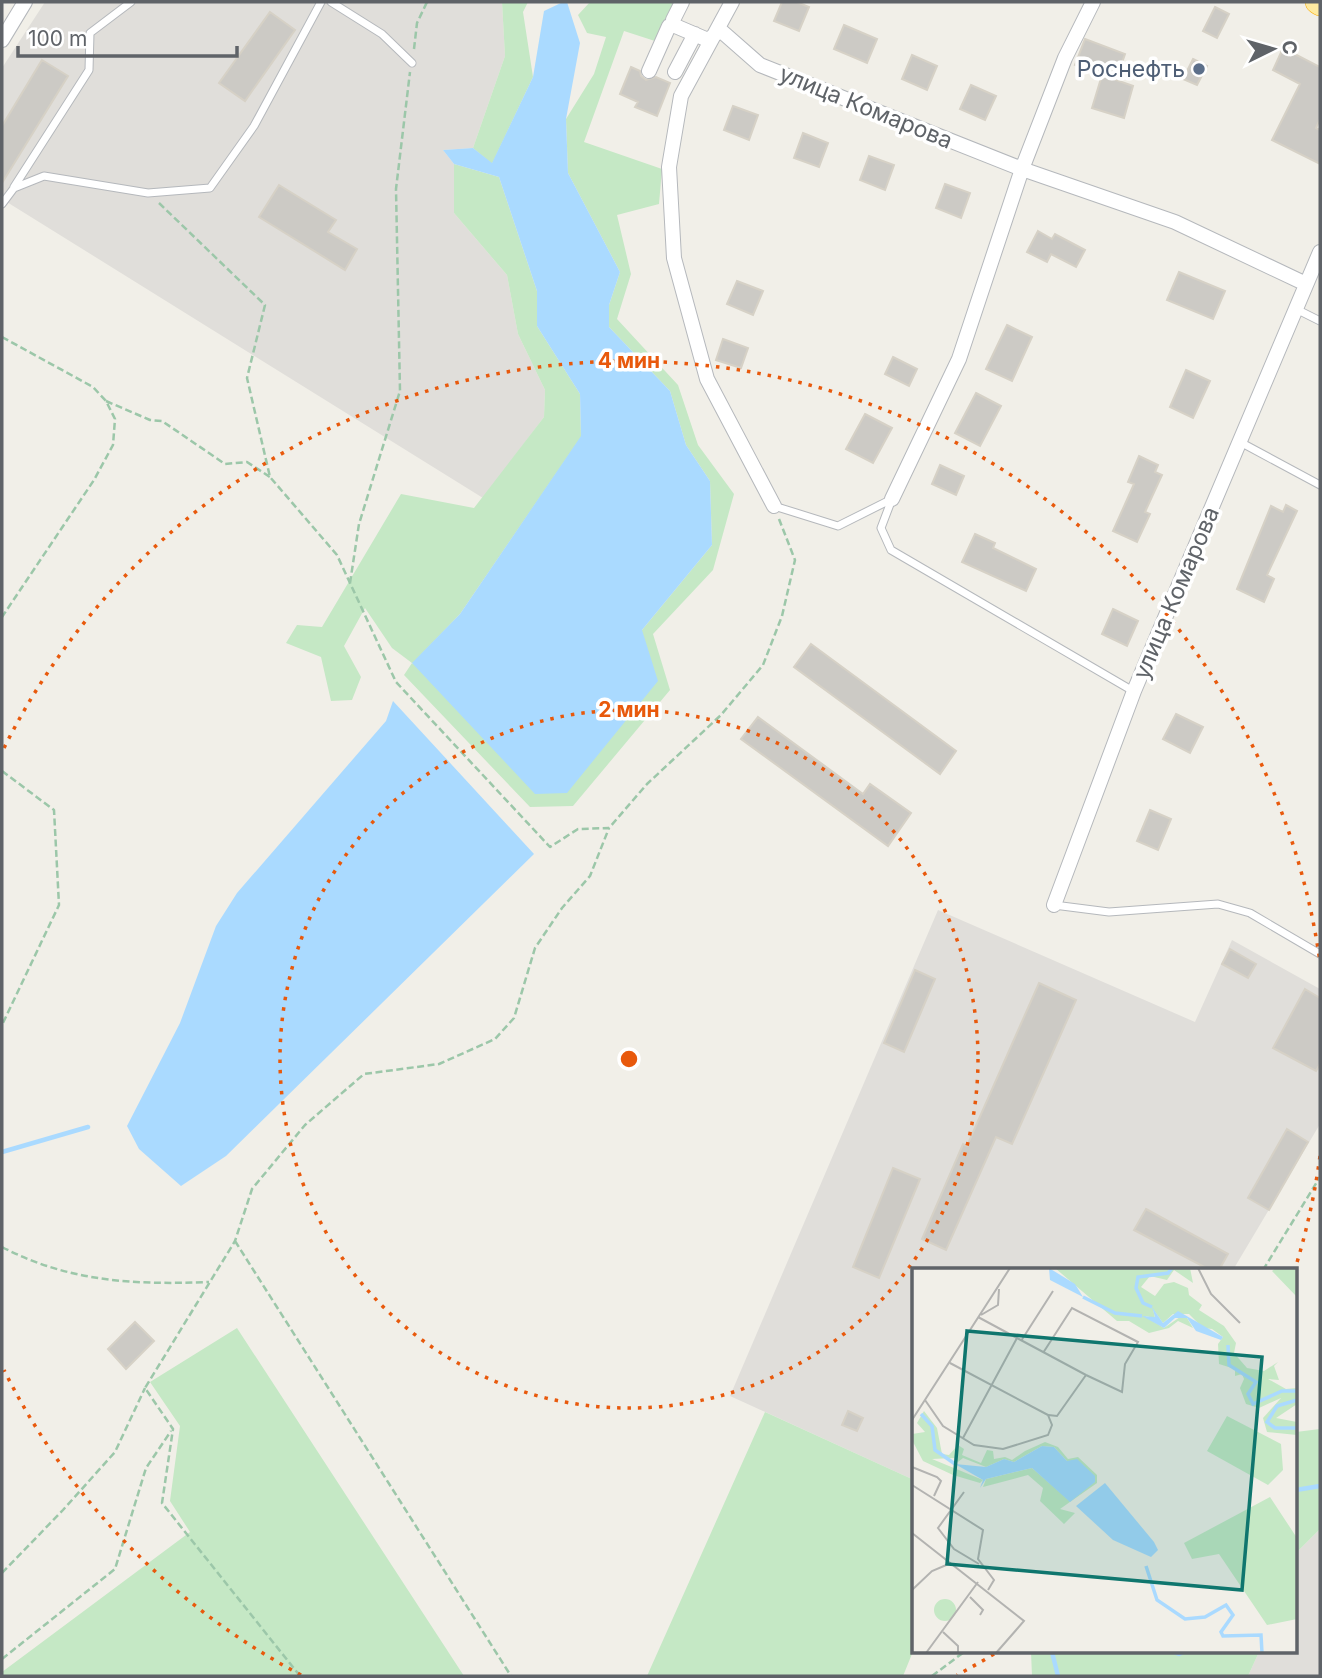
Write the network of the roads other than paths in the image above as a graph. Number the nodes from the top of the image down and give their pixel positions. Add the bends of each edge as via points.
1 (25, 2) edge
2 (131, 2) edge
3 (321, 2) edge
4 (331, 2) edge
5 (682, 2) edge
6 (732, 2) edge
7 (1093, 2) edge
8 (673, 25) junction
9 (4, 29) edge
10 (718, 31) junction
11 (695, 34) junction
12 (412, 63) road end
13 (649, 71) dead end
14 (675, 72) dead end
15 (1022, 169) junction
16 (14, 188) junction
17 (2, 204) edge
18 (1320, 252) edge
19 (1306, 284) junction
20 (1296, 309) junction
21 (1320, 321) edge
22 (1240, 442) junction
23 (1320, 485) edge
24 (892, 499) junction
25 (774, 506) joint
26 (1134, 691) junction
27 (1054, 905) joint
28 (1320, 954) edge

1 - 9 street
2 - 16 lane via 90,33 89,70
3 - 16 lane via 254,126 210,188 148,193 44,176
4 - 12 lane via 382,34
5 - 8 street
6 - 10 street
7 - 15 street via 1065,58
8 - 11 street
8 - 13 street via 668,26
10 - 11 street via 708,40
10 - 15 street, улица Комарова via 760,65
10 - 25 street via 681,96 669,167 674,258 707,379
11 - 14 street
15 - 19 street, улица Комарова via 1175,222
15 - 24 street via 959,359
16 - 17 lane
18 - 19 street, улица Комарова
19 - 20 street, улица Комарова
20 - 21 lane
20 - 22 street, улица Комарова
22 - 23 lane
22 - 26 street, улица Комарова
24 - 25 lane via 838,526
24 - 26 lane via 881,528 891,550
26 - 27 street, улица Комарова
27 - 28 lane via 1109,912 1218,904 1250,913

